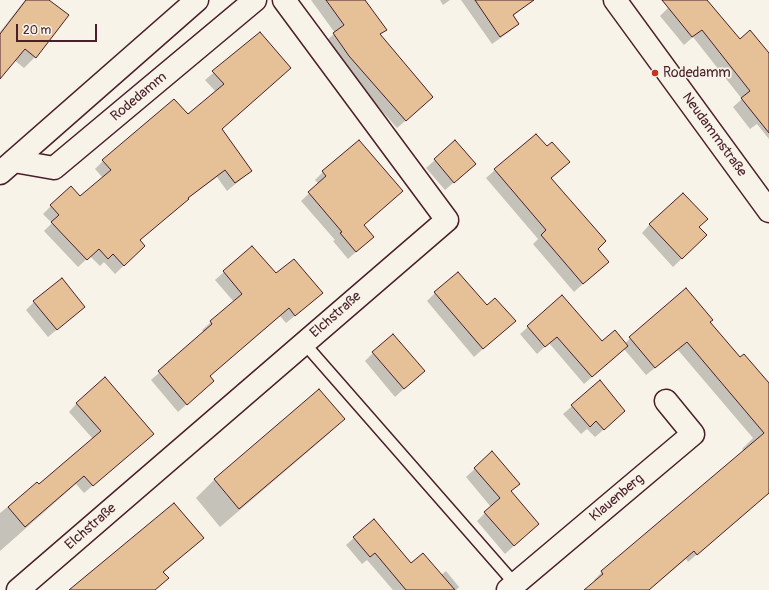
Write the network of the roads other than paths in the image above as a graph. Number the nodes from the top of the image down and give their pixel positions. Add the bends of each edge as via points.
1 (197, 0) edge
2 (255, 0) edge
3 (284, 0) edge
4 (615, 0) edge
5 (7, 167) edge
6 (769, 211) edge
7 (304, 343) junction
8 (666, 401) dead end
9 (512, 587) edge
10 (18, 590) edge

1 - 5 street, Rodedamm
2 - 5 street, Rodedamm via 54,168
3 - 7 street, Elchstraße via 447,220
4 - 6 street, Neudammstraße
7 - 9 lane
7 - 10 street, Elchstraße
8 - 9 street, Klauenberg via 693,434

